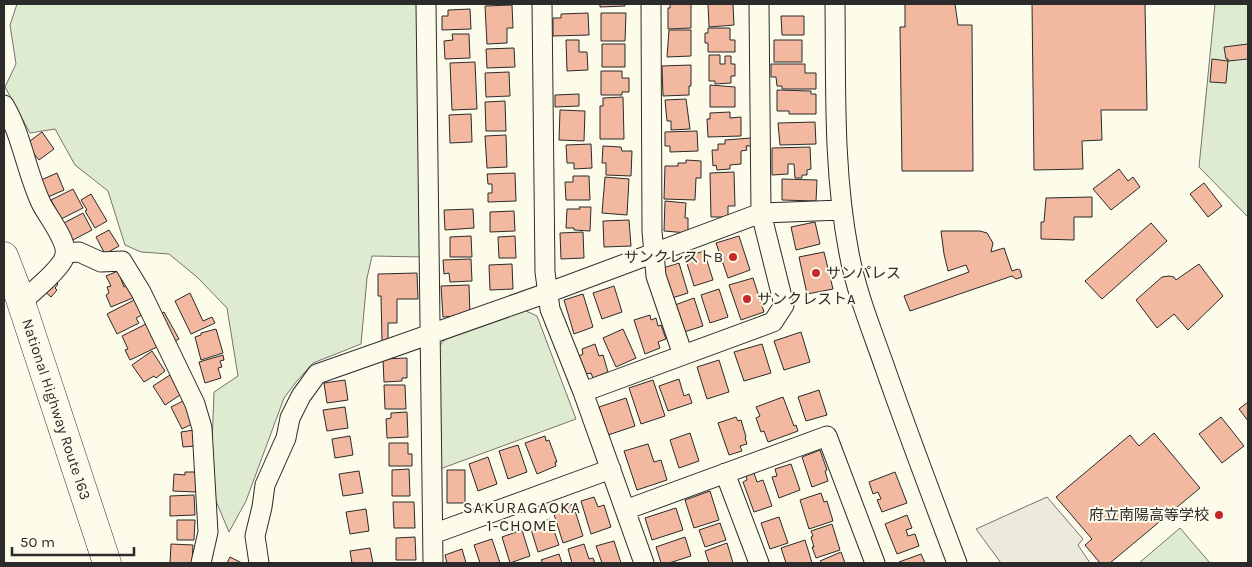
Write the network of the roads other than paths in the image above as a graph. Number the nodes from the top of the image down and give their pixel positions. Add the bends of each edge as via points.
1 (426, 4) edge
2 (542, 4) edge
3 (651, 4) edge
4 (759, 4) edge
5 (835, 4) edge
6 (4, 106) edge
7 (842, 210) junction
8 (760, 213) junction
9 (65, 253) junction
10 (654, 253) junction
11 (4, 256) edge
12 (547, 293) junction
13 (21, 302) junction
14 (431, 333) junction
15 (683, 355) junction
16 (582, 392) junction
17 (611, 469) junction
18 (725, 472) junction
19 (625, 510) junction
20 (433, 531) junction
21 (107, 563) edge
22 (200, 563) edge
23 (259, 563) edge
24 (433, 563) edge
25 (644, 563) edge
26 (759, 563) edge
27 (874, 563) edge
28 (957, 563) edge

1 - 14 street
2 - 12 street
3 - 10 street
4 - 8 street
5 - 7 street via 836,146
6 - 9 street via 19,137 41,203 65,245
7 - 8 street
7 - 28 street via 862,303
8 - 10 street
8 - 15 street via 784,305 773,322
9 - 13 street via 64,259 39,287
9 - 22 street via 79,252 101,262 122,261 141,292 195,404 202,428 208,532
10 - 12 street
10 - 15 street via 656,276
11 - 13 highway, National Highway Route 163
12 - 14 street
12 - 16 street via 550,309
13 - 21 highway, National Highway Route 163
14 - 20 street
14 - 23 street via 317,374 290,418 286,438 265,485 255,536
15 - 16 street
16 - 17 street
17 - 19 street
17 - 20 street
18 - 19 street
18 - 26 street
18 - 27 street via 827,436
19 - 25 street
20 - 24 street

